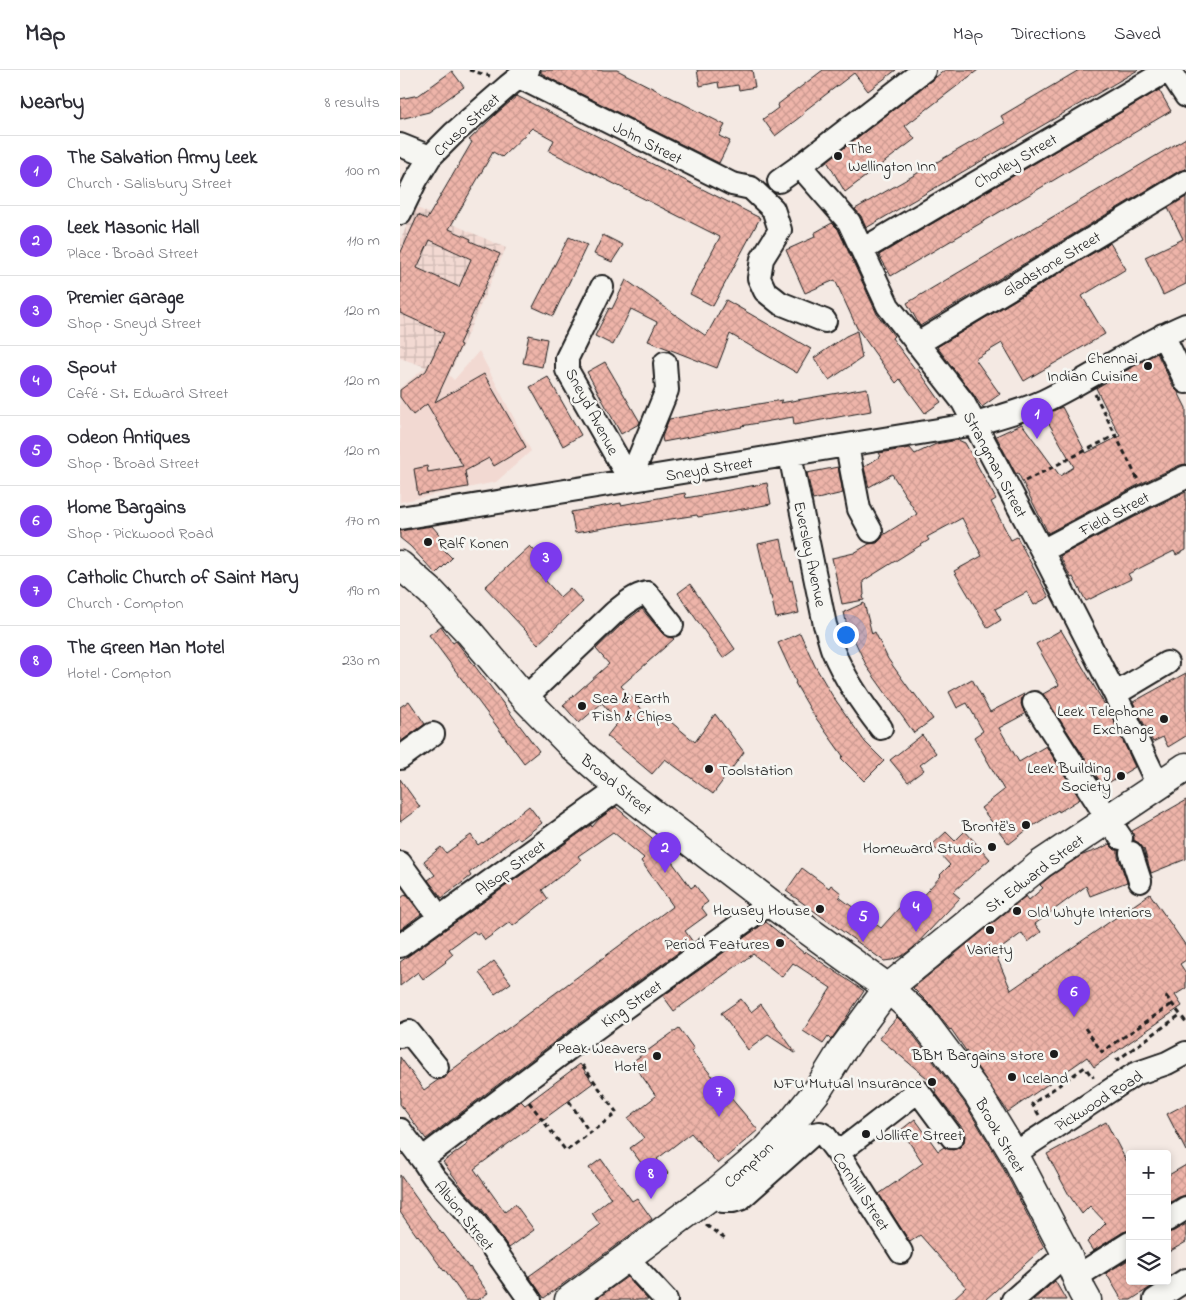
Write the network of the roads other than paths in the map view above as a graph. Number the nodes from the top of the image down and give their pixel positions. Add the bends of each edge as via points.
1 (923, 70) edge
2 (1168, 70) edge
3 (523, 74) edge
4 (1186, 96) edge
5 (400, 145) edge
6 (430, 158) junction
7 (800, 166) junction
8 (779, 182) dead end
9 (1186, 182) edge
10 (400, 213) edge
11 (862, 250) junction
12 (602, 287) dead end
13 (826, 321) dead end
14 (1186, 325) edge
15 (1163, 335) junction
16 (917, 344) junction
17 (666, 363) dead end
18 (1186, 382) edge
19 (975, 424) junction
20 (847, 446) junction
21 (790, 455) junction
22 (1186, 477) edge
23 (630, 480) junction
24 (400, 518) edge
25 (871, 531) dead end
26 (1042, 551) junction
27 (400, 565) edge
28 (672, 626) dead end
29 (1168, 664) dead end
30 (1115, 694) junction
31 (525, 698) junction
32 (1034, 703) dead end
33 (881, 728) dead end
34 (433, 734) dead end
35 (400, 758) edge
36 (1186, 767) edge
37 (1158, 785) junction
38 (620, 788) junction
39 (1120, 837) junction
40 (400, 863) edge
41 (1140, 881) dead end
42 (770, 903) junction
43 (439, 917) junction
44 (400, 946) edge
45 (888, 988) junction
46 (400, 1036) edge
47 (1186, 1053) edge
48 (437, 1067) dead end
49 (400, 1130) edge
50 (952, 1137) dead end
51 (838, 1154) junction
52 (1014, 1154) junction
53 (422, 1159) junction
54 (716, 1192) junction
55 (1186, 1208) edge
56 (1171, 1217) edge
57 (1126, 1246) edge
58 (901, 1252) dead end
59 (626, 1257) junction
60 (1077, 1278) edge
61 (1186, 1280) edge
62 (530, 1300) edge
63 (569, 1300) edge
64 (666, 1300) edge
65 (1013, 1300) edge
66 (1155, 1300) edge

1 - 7 street
2 - 4 street
2 - 11 street, Chorley Street
3 - 6 street, Cruso Street
3 - 13 street, John Street via 732,184 751,188 774,208 780,230 762,259 759,278 765,290 780,303
5 - 6 street
6 - 10 street, Cruso Street
7 - 8 street
7 - 11 street, Strangman Street via 850,222
9 - 16 street, Gladstone Street
11 - 16 street, Strangman Street via 888,306
12 - 23 street, Sneyd Avenue via 567,358 568,370
14 - 15 street, Sneyd Street
15 - 18 street
15 - 19 street, Sneyd Street via 1044,400 1018,412
16 - 19 street, Strangman Street via 963,402
17 - 23 street via 668,390
19 - 20 street, Sneyd Street
19 - 26 street, Strangman Street
20 - 21 street, Sneyd Street
20 - 25 street via 859,509
21 - 23 street, Sneyd Street
21 - 33 street, Eversley Avenue via 833,650 863,705
22 - 26 street, Field Street
23 - 24 street, Sneyd Street
26 - 30 street, Strangman Street
27 - 31 highway, Broad Street via 469,632
28 - 31 street via 647,593 639,595 626,602
29 - 30 street
30 - 37 street, Strangman Street
31 - 38 highway, Broad Street via 573,747
32 - 39 street
34 - 35 street
36 - 37 highway, St. Edward Street
37 - 39 highway, St. Edward Street
38 - 42 highway, Broad Street
38 - 43 street, Alsop Street
39 - 41 street
39 - 45 highway, St. Edward Street via 1041,864
40 - 43 street
42 - 45 highway, Broad Street
42 - 53 street, King Street
43 - 44 street, Alsop Street
45 - 52 highway, Brook Street via 920,1017 983,1089
45 - 54 highway, Compton via 793,1121 767,1149
46 - 48 street via 409,1032
47 - 52 street, Pickwood Road via 1135,1074
49 - 53 street, Albion Street
50 - 51 street via 918,1091
51 - 54 street, Cornhill Street via 825,1136 812,1134 740,1198 723,1201
51 - 58 street, Cornhill Street
52 - 60 highway, Brook Street
53 - 62 street, Albion Street via 470,1217
54 - 59 highway, Compton
55 - 56 street
57 - 60 street
59 - 63 highway, Compton
59 - 64 street
60 - 65 street via 1057,1262
61 - 66 street

